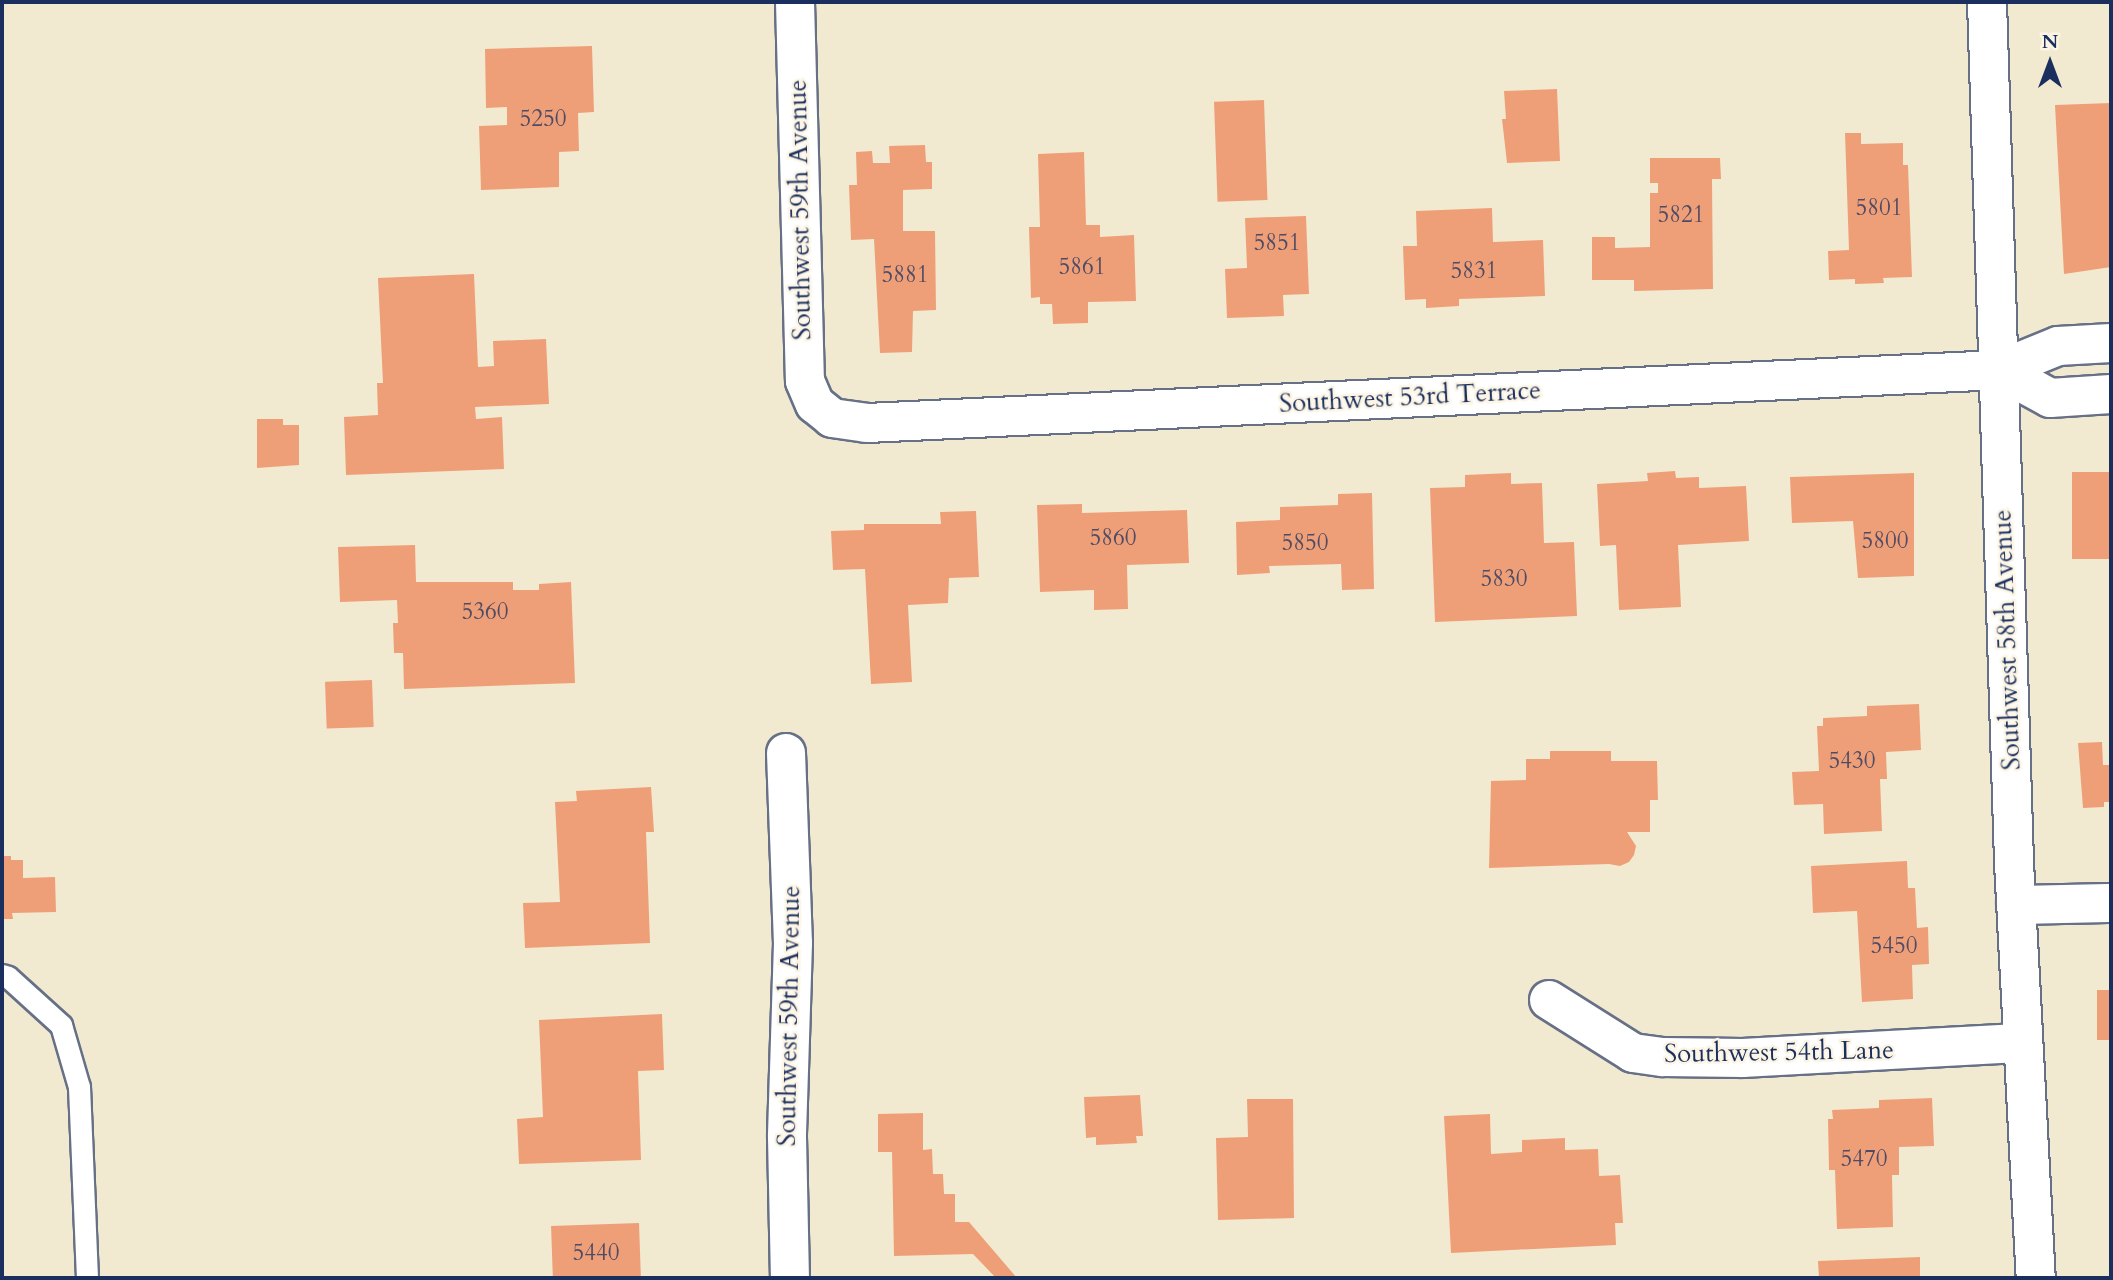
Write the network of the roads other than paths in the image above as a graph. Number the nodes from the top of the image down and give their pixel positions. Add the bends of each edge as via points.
1 (794, 2) edge
2 (1987, 2) edge
3 (2111, 344) edge
4 (1998, 370) junction
5 (2111, 394) edge
6 (824, 413) joint
7 (786, 753) dead end
8 (2111, 903) edge
9 (2016, 905) junction
10 (2, 975) edge
11 (1549, 1000) dead end
12 (2023, 1043) junction
13 (87, 1278) edge
14 (790, 1278) edge
15 (2036, 1278) edge

1 - 6 street, Southwest 59th Avenue via 804,367 808,391
2 - 4 street, Southwest 58th Avenue
3 - 4 street, Southwest 53rd Terrace via 2058,345
4 - 5 street via 2050,398
4 - 6 street, Southwest 53rd Terrace via 867,422 849,422
4 - 9 street, Southwest 58th Avenue
7 - 14 street, Southwest 59th Avenue via 793,943
8 - 9 street
9 - 12 street, Southwest 58th Avenue
10 - 13 lane via 61,1025 79,1087
11 - 12 street, Southwest 54th Lane via 1633,1053 1663,1057 1743,1058
12 - 15 street, Southwest 58th Avenue

